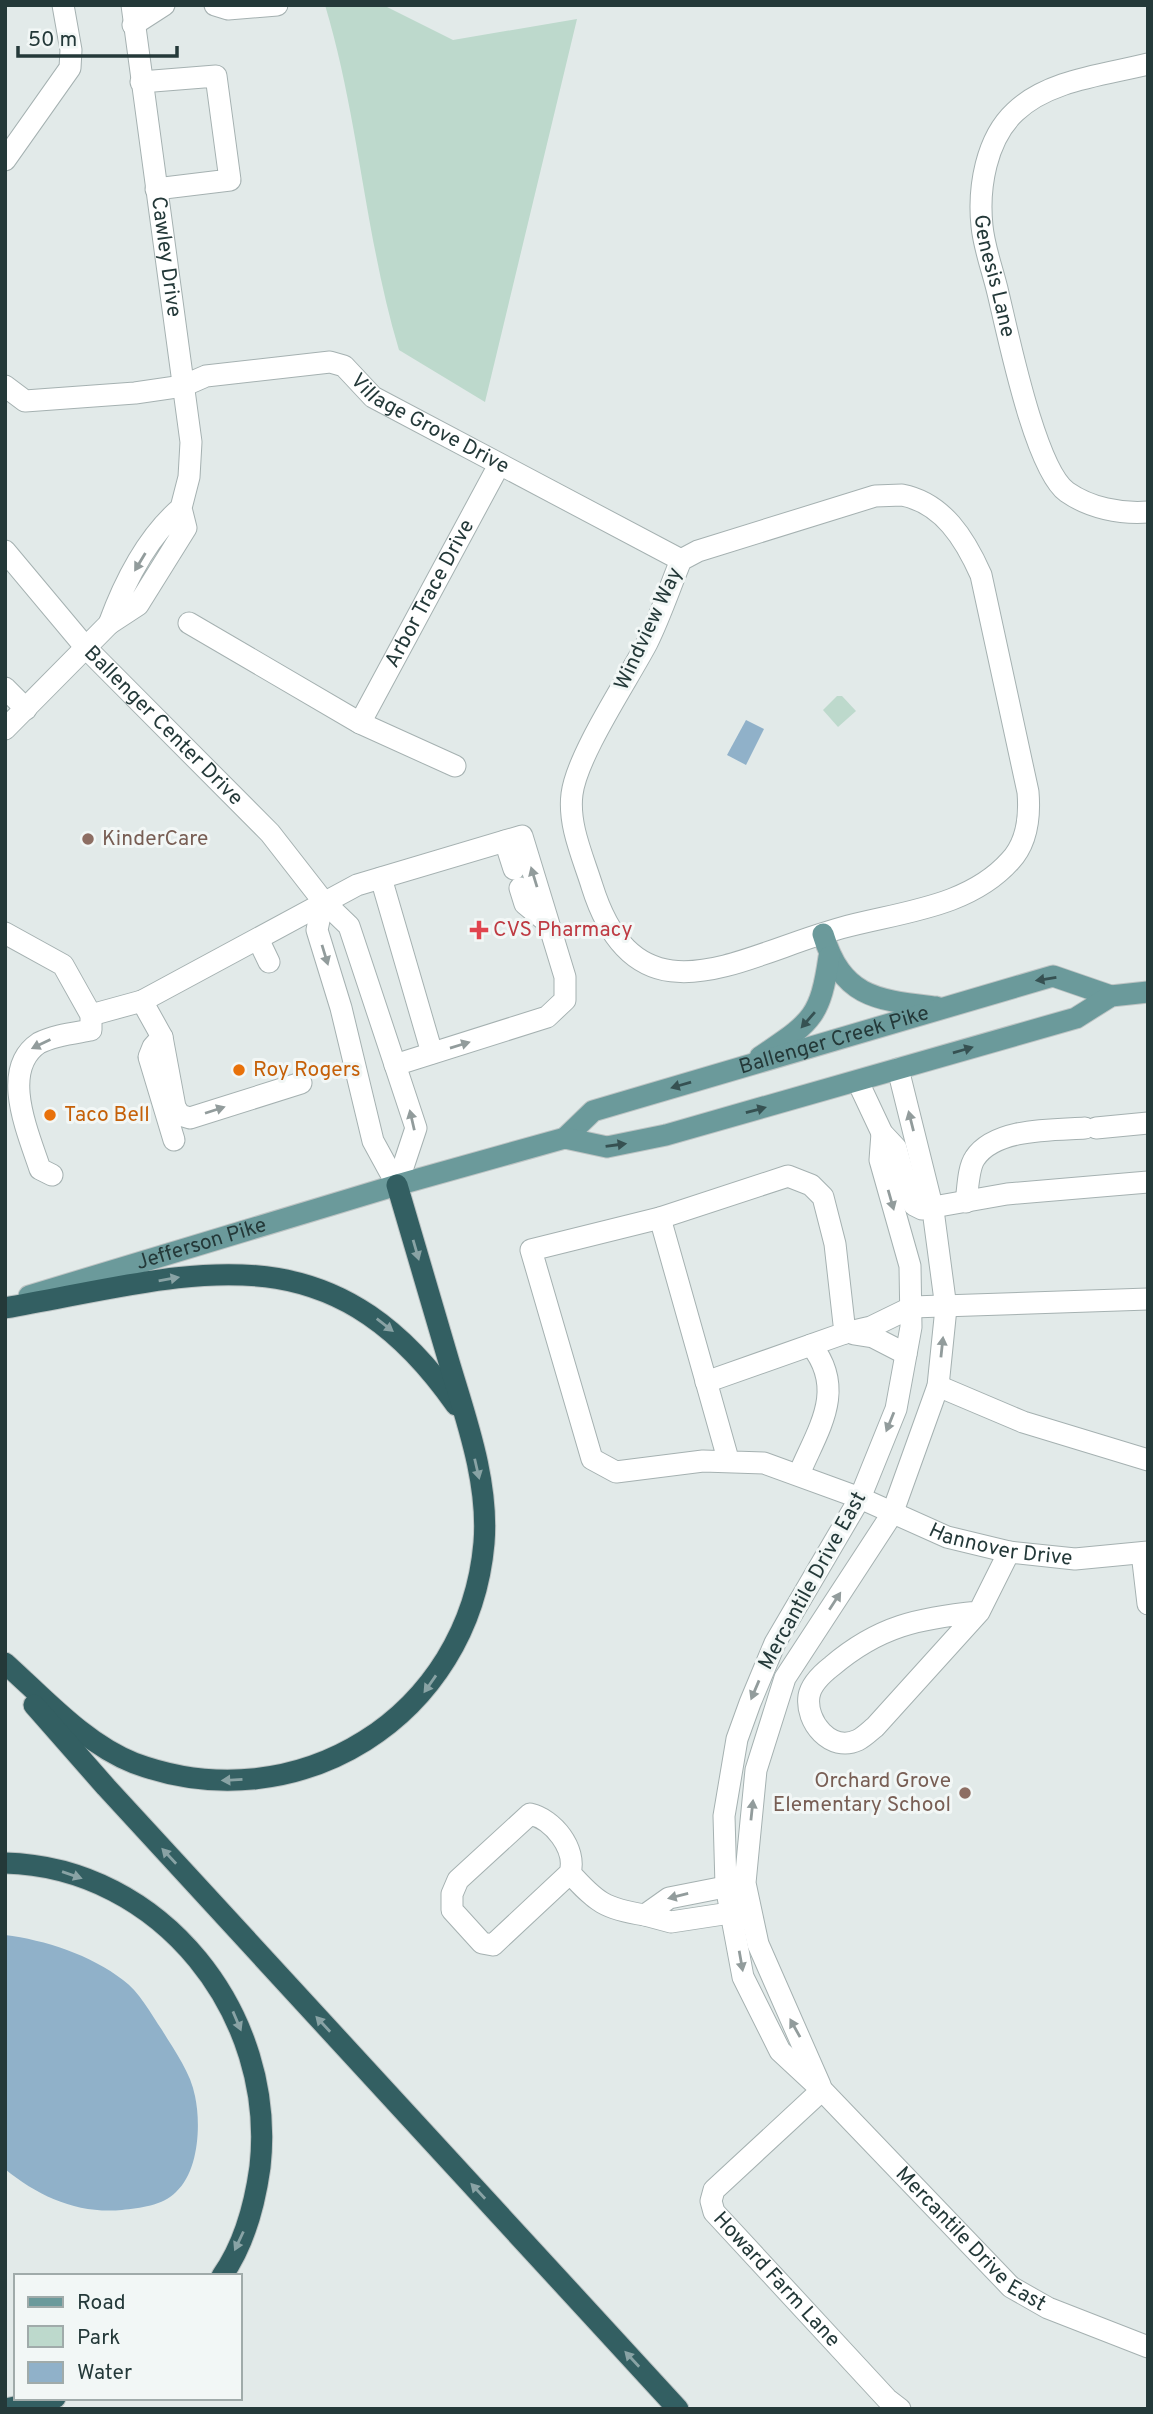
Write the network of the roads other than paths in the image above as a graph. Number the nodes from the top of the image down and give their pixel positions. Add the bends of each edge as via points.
1 (63, 5) edge
2 (164, 5) edge
3 (215, 5) edge
4 (276, 5) edge
5 (132, 15) edge
6 (1148, 64) edge
7 (141, 82) junction
8 (5, 160) edge
9 (156, 190) junction
10 (5, 386) edge
11 (183, 386) junction
12 (499, 465) junction
13 (1148, 512) edge
14 (5, 551) edge
15 (681, 560) junction
16 (189, 623) dead end
17 (87, 649) junction
18 (5, 688) edge
19 (26, 709) junction
20 (360, 723) junction
21 (5, 729) edge
22 (455, 765) dead end
23 (505, 841) junction
24 (381, 878) junction
25 (323, 901) junction
26 (548, 923) junction
27 (5, 933) edge
28 (822, 934) junction
29 (258, 939) junction
30 (830, 957) junction
31 (269, 962) dead end
32 (1148, 992) edge
33 (1111, 996) junction
34 (142, 1001) junction
35 (941, 1008) junction
36 (90, 1015) junction
37 (162, 1037) junction
38 (432, 1053) junction
39 (395, 1065) junction
40 (747, 1066) junction
41 (898, 1069) junction
42 (858, 1082) junction
43 (301, 1083) dead end
44 (1148, 1124) edge
45 (882, 1133) junction
46 (565, 1138) junction
47 (174, 1140) dead end
48 (52, 1175) dead end
49 (1148, 1182) edge
50 (397, 1185) junction
51 (966, 1202) junction
52 (933, 1209) junction
53 (660, 1218) junction
54 (1148, 1299) edge
55 (5, 1305) edge
56 (912, 1307) junction
57 (946, 1308) junction
58 (845, 1333) junction
59 (811, 1345) junction
60 (906, 1354) junction
61 (706, 1382) junction
62 (937, 1386) junction
63 (466, 1420) junction
64 (728, 1459) junction
65 (1148, 1460) edge
66 (799, 1474) junction
67 (860, 1498) junction
68 (892, 1514) junction
69 (1009, 1552) junction
70 (1145, 1552) edge
71 (1148, 1604) edge
72 (979, 1612) junction
73 (5, 1663) edge
74 (5, 1672) edge
75 (5, 1863) edge
76 (570, 1873) junction
77 (736, 1885) junction
78 (741, 1912) junction
79 (645, 1914) junction
80 (822, 2090) junction
81 (223, 2274) edge
82 (1148, 2347) edge
83 (46, 2400) edge
84 (6, 2409) edge
85 (678, 2409) edge
86 (900, 2409) edge

1 - 8 street via 70,68
2 - 5 street
3 - 4 street via 228,9
5 - 7 street, Cawley Drive
6 - 13 street, Genesis Lane via 1048,89 1014,112 992,144 982,184 982,226 1029,418 1048,464 1065,491 1104,510
7 - 9 street, Cawley Drive
7 - 9 street via 216,76 220,102 230,180
9 - 11 street, Cawley Drive
10 - 11 street, Village Grove Drive via 25,401
11 - 12 street, Village Grove Drive via 206,376 330,362 353,373 373,397
11 - 17 street, Cawley Drive via 191,442 181,508 163,523 119,597 109,624
12 - 15 street, Village Grove Drive
12 - 20 street, Arbor Trace Drive
14 - 17 street, Ballenger Center Drive
15 - 28 street, Windview Way via 649,640 573,786 574,828 601,915 619,943 635,957 675,972 707,971
15 - 28 street, Windview Way via 875,496 902,495 927,502 942,514 965,543 981,575 1028,792 1028,821 1020,848 985,884 959,897
16 - 20 street
17 - 19 street, Cawley Drive
17 - 25 street, Ballenger Center Drive via 270,833
18 - 19 street
19 - 21 street, Cawley Drive
20 - 22 street
23 - 24 street
23 - 26 street via 525,904
26 -> 23 street via 522,836
24 - 25 street
24 - 38 street
25 - 29 street
25 - 39 street, Ballenger Center Drive via 349,926
25 -> 50 street via 317,930 373,1141
38 -> 26 street via 556,1011 565,1000 565,977
27 - 36 street via 63,965
28 - 30 main road
29 - 31 street
29 - 34 street
30 - 35 main road via 867,996
30 -> 40 main road via 819,1007 798,1031
32 - 33 main road, Ballenger Creek Pike
33 -> 35 main road, Ballenger Creek Pike via 1053,976
41 -> 33 main road, Ballenger Creek Pike via 1076,1018
34 - 36 street
34 - 37 street
35 - 40 main road, Ballenger Creek Pike
36 -> 48 street via 92,1030 40,1042 24,1054 14,1073 14,1094 40,1168
37 -> 43 street via 180,1115 190,1118
37 - 47 street via 149,1057
38 - 39 street
50 -> 39 street, Ballenger Center Drive via 415,1128
40 -> 46 main road, Ballenger Creek Pike via 593,1111
41 - 42 main road, Ballenger Creek Pike
52 -> 41 street, Mercantile Drive East
42 - 45 street, Mercantile Drive East
46 -> 42 main road, Ballenger Creek Pike via 607,1147
44 - 51 street via 1050,1130 989,1143 974,1160
45 - 52 street, Mercantile Drive East via 896,1148 914,1205
45 -> 56 street, Mercantile Drive East via 880,1160 910,1266
46 - 50 main road, Ballenger Creek Pike
49 - 51 street
50 - 55 main road, Jefferson Pike
50 -> 63 highway
51 - 52 street
52 - 57 street, Mercantile Drive East
53 - 58 street via 788,1176 811,1185 823,1197 835,1244
53 - 61 street
53 - 64 street, Hannover Drive via 531,1250 592,1459 616,1472
54 - 57 street
55 -> 63 highway via 186,1276 271,1275 309,1284 376,1318 408,1343
56 - 57 street
56 - 58 street via 872,1327
56 - 60 street, Mercantile Drive East
62 -> 57 street, Mercantile Drive East
58 - 59 street
58 - 60 street via 873,1337
59 - 61 street
59 - 66 street via 827,1370 830,1387
60 -> 67 street, Mercantile Drive East via 896,1409
61 - 64 street
62 - 65 street via 1023,1422
62 - 68 street, Mercantile Drive East
63 -> 73 highway via 481,1487 484,1539 479,1582 466,1621 447,1660 422,1695 351,1750 312,1768 268,1778 221,1781 173,1773 133,1762 97,1742
64 - 66 street, Hannover Drive via 764,1463
66 - 67 street, Hannover Drive
67 - 68 street, Hannover Drive
67 -> 77 street, Mercantile Drive East via 775,1643 737,1739 724,1816
68 - 69 street, Hannover Drive via 947,1537
77 -> 68 street, Mercantile Drive East via 756,1770 785,1678
69 - 70 street, Hannover Drive via 1075,1559
69 - 72 street
70 - 71 street
72 - 72 street via 875,1727 857,1740 840,1743 815,1725 809,1694 817,1681 868,1639 910,1622
85 -> 74 highway
75 -> 81 highway via 66,1872 147,1910 181,1939 234,2012 251,2054 260,2098 262,2143 257,2187 244,2230
76 - 76 street via 493,1945 482,1943 452,1910 458,1880 530,1814 542,1816 565,1842 573,1862
76 - 79 street via 594,1899 621,1911
77 - 78 street, Mercantile Drive East
77 -> 79 street via 668,1898
78 - 79 street via 671,1922
78 - 80 street, Mercantile Drive East via 743,1977 780,2051
80 - 82 street, Mercantile Drive East via 1011,2287 1048,2308
80 - 86 street, Howard Farm Lane via 715,2190 711,2201 714,2211
83 - 84 highway

